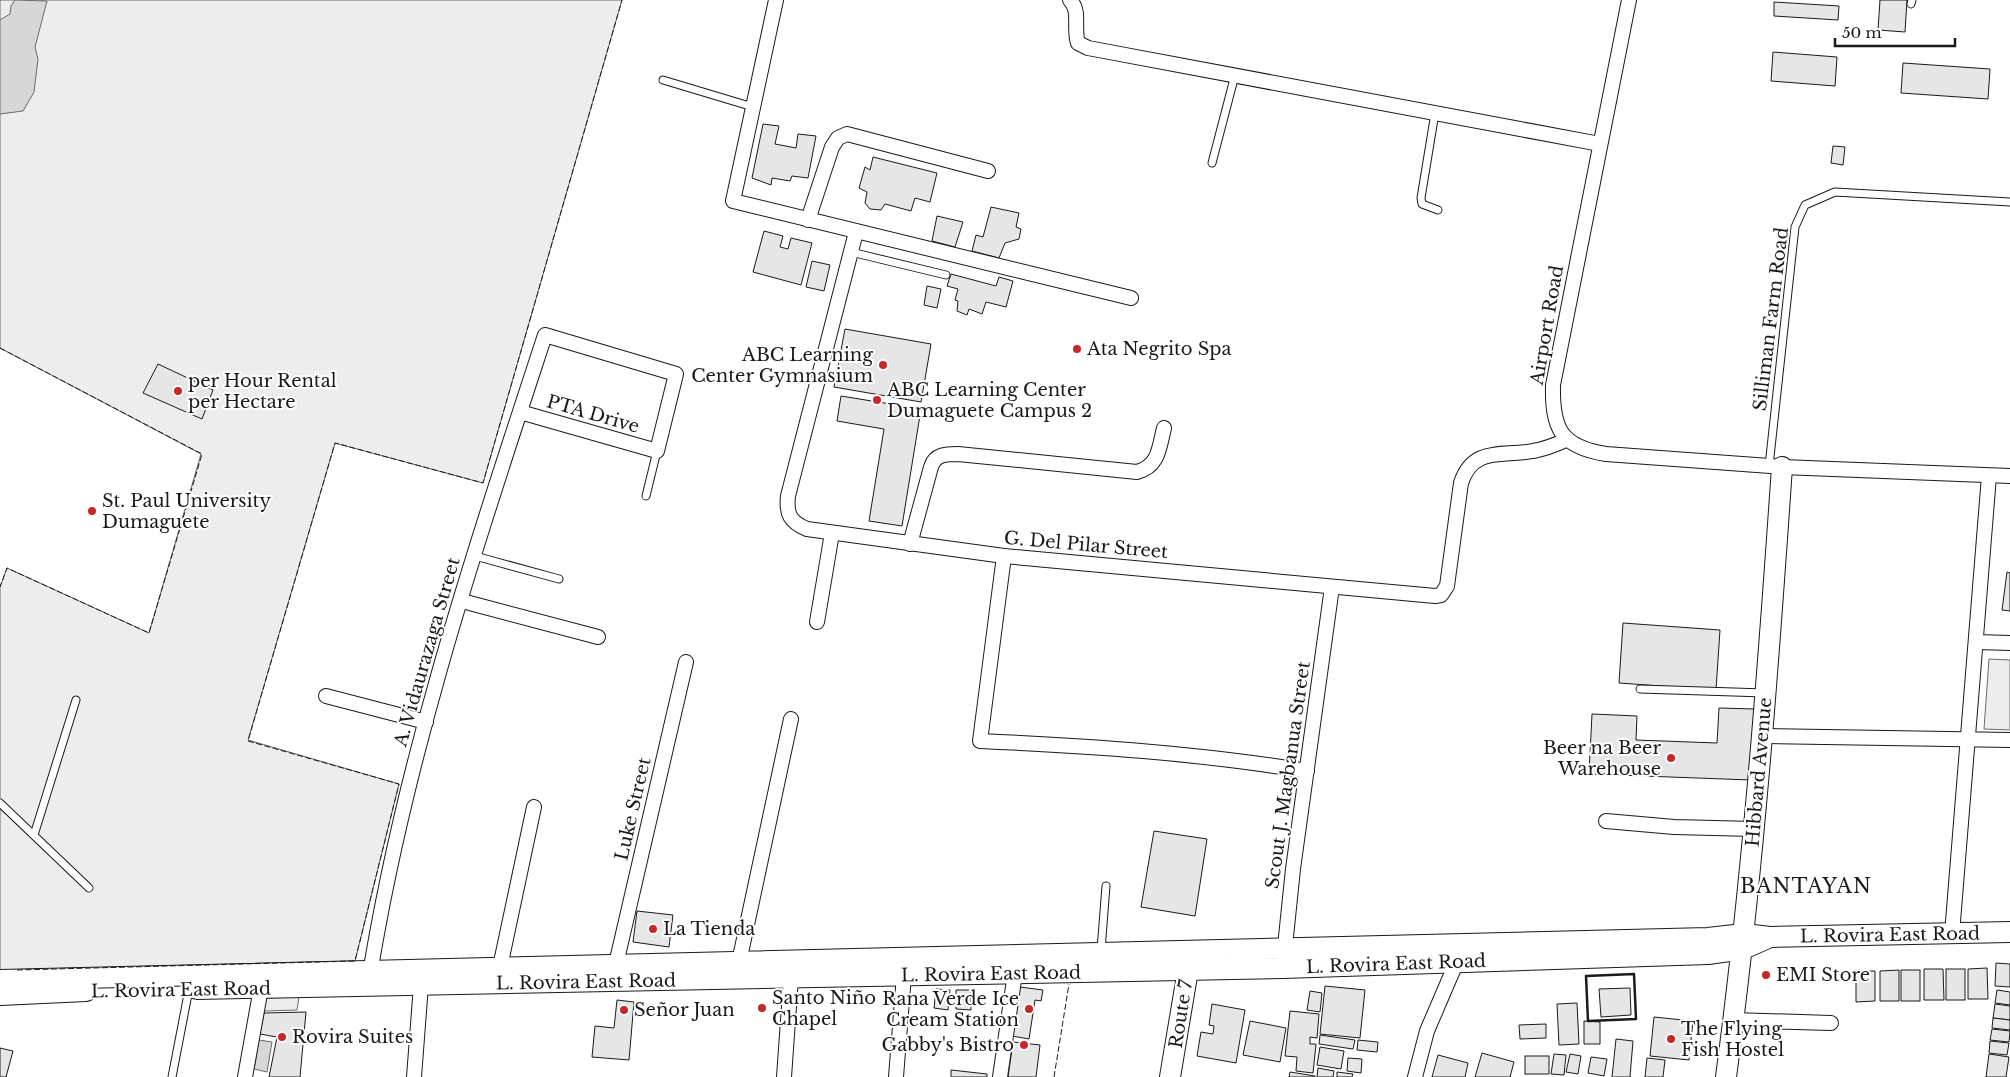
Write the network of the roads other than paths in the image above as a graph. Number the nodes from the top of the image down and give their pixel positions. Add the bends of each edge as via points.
1 (776, 0) edge
2 (1070, 0) edge
3 (1629, 0) edge
4 (1235, 76) junction
5 (662, 80) dead end
6 (753, 107) junction
7 (1435, 113) junction
8 (1600, 144) junction
9 (1212, 163) dead end
10 (988, 171) dead end
11 (2010, 192) edge
12 (2010, 202) edge
13 (1438, 210) dead end
14 (808, 220) junction
15 (856, 232) junction
16 (851, 252) junction
17 (946, 275) dead end
18 (1131, 298) dead end
19 (520, 412) junction
20 (1164, 428) dead end
21 (1566, 440) junction
22 (657, 451) junction
23 (1775, 466) junction
24 (1989, 476) junction
25 (2010, 476) edge
26 (646, 496) dead end
27 (832, 533) junction
28 (910, 544) junction
29 (474, 556) junction
30 (1004, 556) junction
31 (559, 580) dead end
32 (1332, 587) junction
33 (462, 601) junction
34 (817, 622) dead end
35 (598, 637) dead end
36 (1977, 642) junction
37 (2010, 643) edge
38 (686, 662) dead end
39 (1640, 689) dead end
40 (1766, 692) junction
41 (326, 696) dead end
42 (76, 700) dead end
43 (791, 719) dead end
44 (426, 722) junction
45 (1763, 736) junction
46 (1969, 739) junction
47 (2010, 740) edge
48 (1306, 771) junction
49 (0, 803) edge
50 (534, 807) dead end
51 (1606, 821) dead end
52 (1754, 829) junction
53 (34, 835) junction
54 (1106, 886) dead end
55 (89, 888) dead end
56 (2010, 932) edge
57 (1952, 934) junction
58 (1743, 942) junction
59 (1516, 952) junction
60 (1100, 953) junction
61 (1284, 958) junction
62 (1190, 960) junction
63 (1457, 961) junction
64 (739, 962) junction
65 (616, 964) junction
66 (500, 966) junction
67 (954, 966) junction
68 (765, 970) junction
69 (1015, 973) junction
70 (566, 974) junction
71 (904, 975) junction
72 (790, 978) junction
73 (369, 979) junction
74 (0, 980) edge
75 (421, 985) junction
76 (261, 988) junction
77 (189, 989) junction
78 (0, 996) edge
79 (1734, 1020) junction
80 (1831, 1023) dead end
81 (172, 1077) edge
82 (245, 1077) edge
83 (414, 1077) edge
84 (784, 1077) edge
85 (896, 1077) edge
86 (1000, 1077) edge
87 (1170, 1077) edge
88 (1415, 1077) edge
89 (1726, 1077) edge

1 - 6 street
2 - 4 street via 1076,12 1078,43 1088,48
3 - 8 street, Airport Road
4 - 7 street
4 - 9 lane
5 - 6 lane
6 - 14 street via 733,201
7 - 8 street
7 - 13 lane via 1421,198 1422,204
8 - 21 street, Airport Road via 1553,385 1554,417
10 - 14 street via 847,134 838,138 832,147
11 - 12 lane
12 - 23 lane, Silliman Farm Road via 1835,192 1805,205 1795,227
14 - 15 street
15 - 16 street, G. Del Pilar Street
15 - 18 street
16 - 17 lane
16 - 27 street, G. Del Pilar Street via 786,507 789,518 796,525
19 - 22 street, PTA Drive
19 - 22 street, A. Vidaurazaga Street via 545,335 676,374
19 - 29 street, A. Vidaurazaga Street
20 - 28 street via 1154,464 1137,472 958,454 938,457 931,467
21 - 23 street via 1579,448 1606,454
21 - 32 street, G. Del Pilar Street via 1532,452 1488,455 1474,461 1464,471 1447,586 1441,595
22 - 26 lane
23 - 24 street
23 - 40 main road, Hibbard Avenue
24 - 25 street
24 - 36 street
27 - 28 street, G. Del Pilar Street
27 - 34 street
28 - 30 street, G. Del Pilar Street
29 - 31 lane
29 - 33 street, A. Vidaurazaga Street
30 - 32 street, G. Del Pilar Street
30 - 48 street via 980,741 1236,759
32 - 48 street, Scout J. Magbanua Street
33 - 35 street
33 - 44 street, A. Vidaurazaga Street
36 - 37 street
36 - 46 street
38 - 65 street, Luke Street
39 - 40 lane
40 - 45 main road, Hibbard Avenue
41 - 44 street
42 - 53 lane
43 - 64 street
44 - 73 street, A. Vidaurazaga Street via 396,843
45 - 46 street
45 - 52 main road, Hibbard Avenue
46 - 47 street
46 - 57 street
48 - 61 street, Scout J. Magbanua Street
49 - 53 lane
50 - 66 street
51 - 52 street
52 - 58 main road, Hibbard Avenue
53 - 55 lane
54 - 60 lane
56 - 57 main road, L. Rovira East Road
57 - 58 main road, L. Rovira East Road via 1770,937
58 - 59 main road, L. Rovira East Road via 1708,954
58 - 79 main road, Hibbard Avenue
59 - 61 main road, L. Rovira East Road
59 - 63 main road, L. Rovira East Road
60 - 62 main road, L. Rovira East Road
60 - 67 main road, L. Rovira East Road
61 - 62 main road, L. Rovira East Road
61 - 63 main road, L. Rovira East Road
62 - 69 main road, L. Rovira East Road
62 - 87 main road, Route 7
63 - 88 street via 1427,1032
64 - 65 main road, L. Rovira East Road
64 - 68 main road, L. Rovira East Road
65 - 70 main road, L. Rovira East Road
66 - 70 main road, L. Rovira East Road
66 - 73 main road, L. Rovira East Road
67 - 68 main road, L. Rovira East Road
67 - 69 main road, L. Rovira East Road
67 - 71 main road, L. Rovira East Road
68 - 70 main road, L. Rovira East Road
68 - 72 main road, L. Rovira East Road
69 - 86 street
70 - 75 main road, L. Rovira East Road
71 - 72 main road, L. Rovira East Road
71 - 85 street
72 - 84 street
73 - 74 main road, L. Rovira East Road
73 - 75 main road, L. Rovira East Road
73 - 76 main road, L. Rovira East Road
75 - 83 street
76 - 77 main road, L. Rovira East Road
76 - 82 street
77 - 78 main road, L. Rovira East Road
77 - 81 lane
79 - 80 street
79 - 89 main road, Hibbard Avenue

